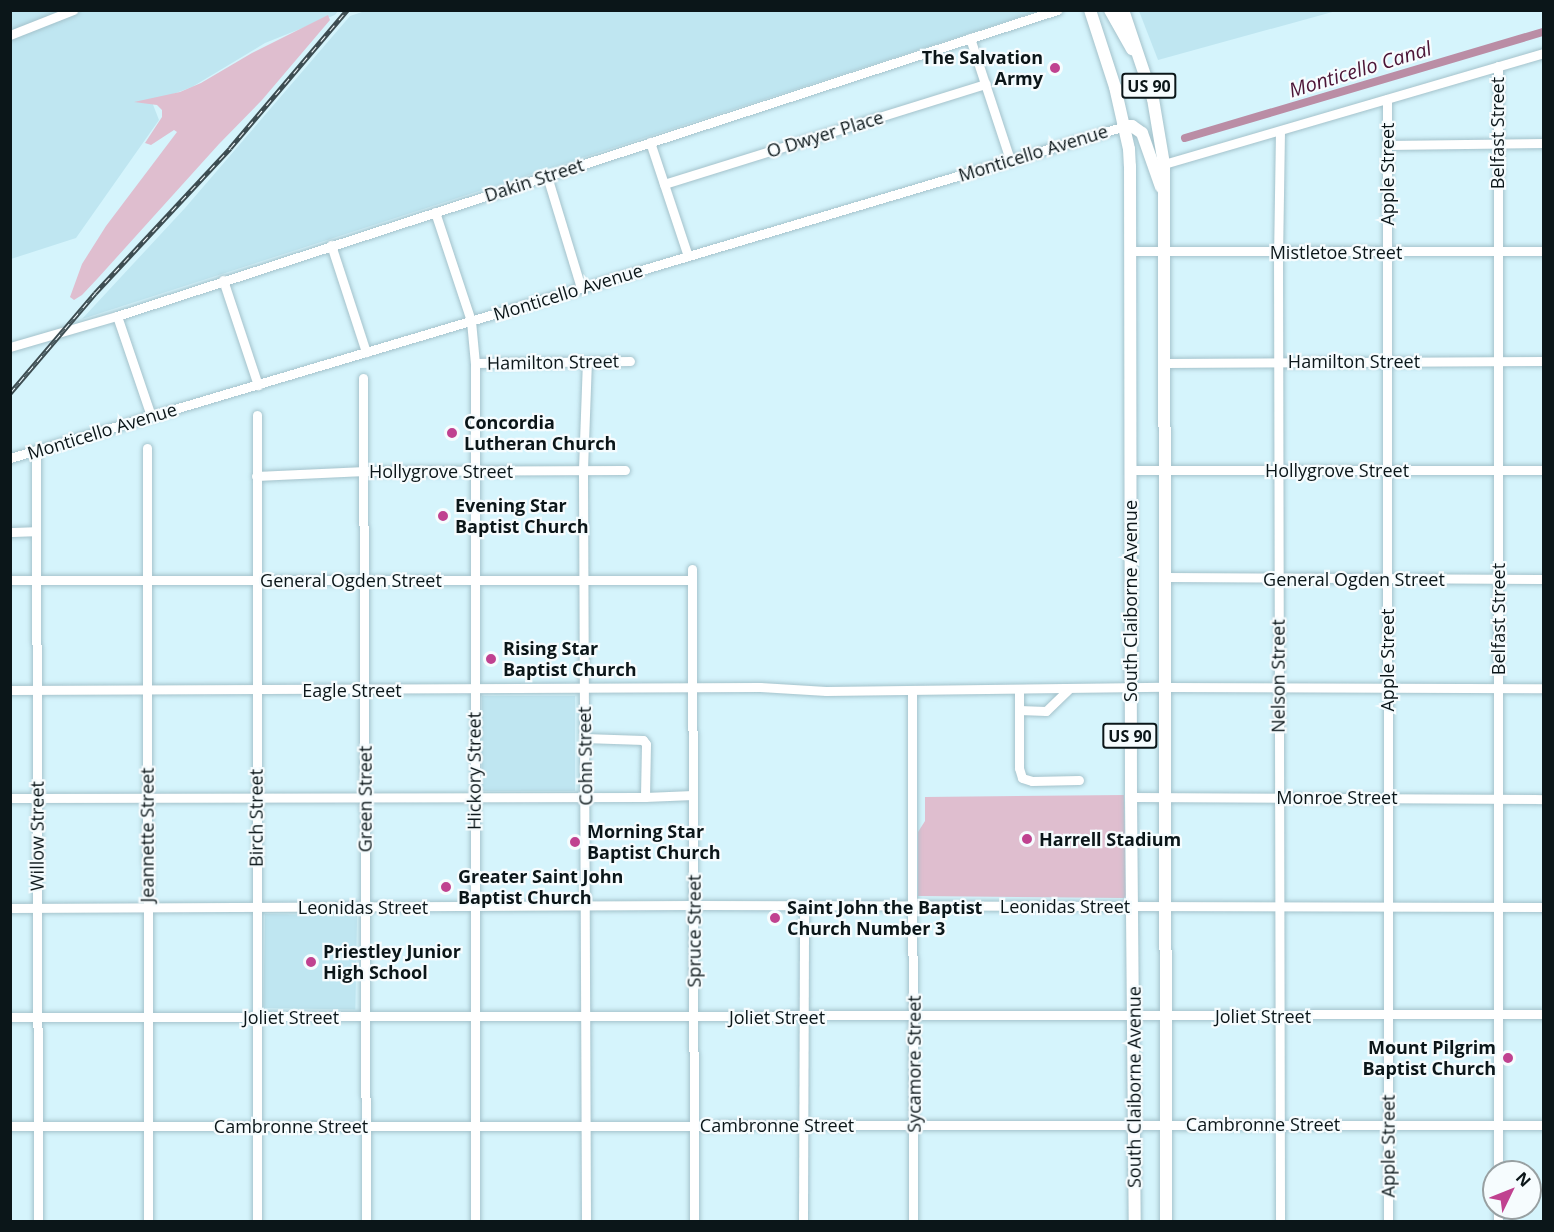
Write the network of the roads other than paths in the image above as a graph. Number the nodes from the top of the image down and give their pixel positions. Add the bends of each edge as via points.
1 (73, 10) edge
2 (1057, 10) edge
3 (1090, 10) edge
4 (1110, 10) edge
5 (1123, 10) edge
6 (10, 35) edge
7 (970, 38) junction
8 (1544, 53) edge
9 (1141, 58) junction
10 (1498, 66) junction
11 (986, 84) junction
12 (1387, 99) junction
13 (1125, 126) junction
14 (1280, 131) junction
15 (650, 142) junction
16 (1544, 143) edge
17 (1497, 144) junction
18 (1388, 145) junction
19 (1010, 160) junction
20 (1164, 164) junction
21 (547, 176) junction
22 (664, 184) junction
23 (1163, 194) junction
24 (435, 212) junction
25 (331, 244) junction
26 (1130, 251) junction
27 (1278, 252) junction
28 (1387, 252) junction
29 (1544, 252) edge
30 (1164, 253) junction
31 (1497, 253) junction
32 (688, 256) junction
33 (223, 280) junction
34 (581, 288) junction
35 (117, 316) junction
36 (471, 321) junction
37 (10, 347) edge
38 (366, 352) junction
39 (630, 361) dead end
40 (1387, 361) junction
41 (1497, 361) junction
42 (1544, 361) edge
43 (587, 362) junction
44 (1278, 362) junction
45 (475, 363) junction
46 (1165, 363) junction
47 (363, 378) dead end
48 (258, 385) junction
49 (257, 414) dead end
50 (151, 416) junction
51 (147, 448) dead end
52 (36, 450) junction
53 (10, 458) edge
54 (583, 469) junction
55 (625, 470) dead end
56 (1130, 470) junction
57 (1278, 470) junction
58 (1386, 470) junction
59 (1497, 470) junction
60 (1544, 470) edge
61 (365, 471) junction
62 (475, 471) junction
63 (1165, 471) junction
64 (256, 476) junction
65 (36, 531) junction
66 (10, 532) edge
67 (692, 569) dead end
68 (1165, 577) junction
69 (1278, 579) junction
70 (1386, 579) junction
71 (1498, 579) junction
72 (1544, 579) edge
73 (10, 580) edge
74 (36, 580) junction
75 (147, 580) junction
76 (256, 580) junction
77 (365, 580) junction
78 (474, 580) junction
79 (692, 580) junction
80 (584, 581) junction
81 (1165, 687) junction
82 (693, 688) junction
83 (1130, 688) junction
84 (1386, 688) junction
85 (1498, 688) junction
86 (1544, 688) edge
87 (473, 689) junction
88 (584, 689) junction
89 (1069, 689) junction
90 (1278, 689) junction
91 (10, 690) edge
92 (36, 690) junction
93 (147, 690) junction
94 (256, 690) junction
95 (365, 690) junction
96 (1019, 690) junction
97 (912, 691) junction
98 (1019, 710) junction
99 (584, 738) junction
100 (1079, 780) dead end
101 (693, 795) junction
102 (585, 797) junction
103 (645, 797) junction
104 (1131, 797) junction
105 (1164, 797) junction
106 (1279, 797) junction
107 (1388, 797) junction
108 (10, 798) edge
109 (37, 798) junction
110 (147, 798) junction
111 (256, 798) junction
112 (366, 798) junction
113 (474, 798) junction
114 (1498, 799) junction
115 (1544, 799) edge
116 (694, 905) junction
117 (585, 906) junction
118 (913, 906) junction
119 (1133, 906) junction
120 (1279, 906) junction
121 (256, 907) junction
122 (366, 907) junction
123 (475, 907) junction
124 (804, 907) junction
125 (1165, 907) junction
126 (1544, 907) edge
127 (10, 908) edge
128 (37, 908) junction
129 (147, 908) junction
130 (1386, 908) junction
131 (1498, 908) junction
132 (1498, 1014) junction
133 (1544, 1014) edge
134 (1134, 1016) junction
135 (1166, 1016) junction
136 (1281, 1016) junction
137 (1388, 1016) junction
138 (10, 1017) edge
139 (38, 1017) junction
140 (147, 1017) junction
141 (257, 1017) junction
142 (366, 1017) junction
143 (475, 1017) junction
144 (585, 1017) junction
145 (694, 1017) junction
146 (803, 1017) junction
147 (915, 1017) junction
148 (1280, 1124) junction
149 (1387, 1124) junction
150 (694, 1125) junction
151 (803, 1125) junction
152 (914, 1125) junction
153 (1135, 1125) junction
154 (1166, 1125) junction
155 (1497, 1125) junction
156 (1544, 1125) edge
157 (10, 1126) edge
158 (38, 1126) junction
159 (148, 1126) junction
160 (257, 1126) junction
161 (366, 1126) junction
162 (475, 1126) junction
163 (585, 1126) junction
164 (1498, 1160) edge
165 (38, 1221) edge
166 (148, 1221) edge
167 (257, 1221) edge
168 (366, 1221) edge
169 (475, 1221) edge
170 (586, 1221) edge
171 (694, 1221) edge
172 (803, 1221) edge
173 (913, 1221) edge
174 (1136, 1221) edge
175 (1166, 1221) edge
176 (1280, 1221) edge
177 (1388, 1221) edge

1 - 6 street
2 - 7 street, Dakin Street
3 - 13 main road, US 90
4 - 9 main road
5 - 9 main road, US 90
7 - 11 street
7 - 15 street, Dakin Street
8 - 10 street
9 - 20 main road, US 90 via 1153,99
10 - 12 street
10 - 17 street, Belfast Street
11 - 19 street
11 - 22 street, O Dwyer Place
12 - 14 street
12 - 18 street, Apple Street
13 - 19 street, Monticello Avenue
13 - 23 main road via 1142,133
13 - 26 main road, South Claiborne Avenue / US 90 via 1130,166
14 - 20 street
14 - 27 street, Nelson Street
15 - 21 street, Dakin Street
15 - 22 street
16 - 17 street
17 - 18 street
17 - 31 street, Belfast Street
18 - 28 street, Apple Street
19 - 32 street, Monticello Avenue
20 - 23 main road, South Claiborne Avenue / US 90
21 - 24 street, Dakin Street
21 - 34 street
22 - 32 street
23 - 30 main road, South Claiborne Avenue / US 90
24 - 25 street, Dakin Street
24 - 36 street, Hickory Street
25 - 33 street, Dakin Street
25 - 38 street
26 - 30 street, Mistletoe Street
26 - 56 main road, South Claiborne Avenue / US 90
27 - 28 street, Mistletoe Street
27 - 30 street, Mistletoe Street
27 - 44 street, Nelson Street
28 - 31 street, Mistletoe Street
28 - 40 street, Apple Street
29 - 31 street, Mistletoe Street
30 - 46 main road, South Claiborne Avenue / US 90
31 - 41 street, Belfast Street
32 - 34 street, Monticello Avenue
33 - 35 street, Dakin Street
33 - 48 street
34 - 36 street, Monticello Avenue
35 - 37 street, Dakin Street
35 - 50 street
36 - 38 street, Monticello Avenue
36 - 45 street, Hickory Street
38 - 48 street, Monticello Avenue
39 - 43 street, Hamilton Street
40 - 41 street, Hamilton Street
40 - 44 street, Hamilton Street
40 - 58 street, Apple Street
41 - 42 street, Hamilton Street
41 - 59 street, Belfast Street
43 - 45 street, Hamilton Street
43 - 54 street, Cohn Street
44 - 46 street, Hamilton Street
44 - 57 street, Nelson Street
45 - 62 street, Hickory Street
46 - 63 main road, South Claiborne Avenue / US 90
47 - 61 street, Green Street
48 - 50 street, Monticello Avenue
49 - 64 street, Birch Street
50 - 52 street, Monticello Avenue
51 - 75 street, Jeannette Street
52 - 53 street, Monticello Avenue
52 - 65 street, Willow Street
54 - 55 street, Hollygrove Street
54 - 62 street, Hollygrove Street
54 - 80 street, Cohn Street
56 - 63 street, Hollygrove Street
56 - 83 main road, South Claiborne Avenue / US 90
57 - 58 street, Hollygrove Street
57 - 63 street, Hollygrove Street
57 - 69 street, Nelson Street
58 - 59 street, Hollygrove Street
58 - 70 street, Apple Street
59 - 60 street, Hollygrove Street
59 - 71 street, Belfast Street
61 - 62 street, Hollygrove Street
61 - 64 street, Hollygrove Street
61 - 77 street, Green Street
62 - 78 street, Hickory Street
63 - 68 main road, South Claiborne Avenue / US 90
64 - 76 street, Birch Street
65 - 66 street
65 - 74 street, Willow Street
67 - 79 street, Spruce Street
68 - 69 street, General Ogden Street
68 - 81 main road, South Claiborne Avenue / US 90
69 - 70 street, General Ogden Street
69 - 90 street, Nelson Street
70 - 71 street, General Ogden Street
70 - 84 street, Apple Street
71 - 72 street, General Ogden Street
71 - 85 street, Belfast Street
73 - 74 street, General Ogden Street
74 - 75 street, General Ogden Street
74 - 92 street, Willow Street
75 - 76 street, General Ogden Street
75 - 93 street, Jeannette Street
76 - 77 street, General Ogden Street
76 - 94 street, Birch Street
77 - 78 street, General Ogden Street
77 - 95 street, Green Street
78 - 80 street, General Ogden Street
78 - 87 street, Hickory Street
79 - 80 street, General Ogden Street
79 - 82 street, Spruce Street
80 - 88 street, Cohn Street
81 - 83 street
81 - 90 street
81 - 105 main road, South Claiborne Avenue / US 90
82 - 88 street, Eagle Street
82 - 97 street, Eagle Street
82 - 101 street, Spruce Street
83 - 89 street, Eagle Street
83 - 104 main road, South Claiborne Avenue / US 90
84 - 85 street
84 - 90 street
84 - 107 street, Apple Street
85 - 86 street
85 - 114 street, Belfast Street
87 - 88 street, Eagle Street
87 - 95 street, Eagle Street
87 - 113 street, Hickory Street
88 - 99 street, Cohn Street
89 - 96 street, Eagle Street
89 - 98 street via 1046,711
90 - 106 street, Nelson Street
91 - 92 street, Eagle Street
92 - 93 street, Eagle Street
92 - 109 street, Willow Street
93 - 94 street, Eagle Street
93 - 110 street, Jeannette Street
94 - 95 street, Eagle Street
94 - 111 street, Birch Street
95 - 112 street, Green Street
96 - 97 street, Eagle Street
96 - 98 street
97 - 118 street, Sycamore Street
98 - 100 street via 1022,778
99 - 102 street, Cohn Street
99 - 103 street via 644,740
101 - 103 street
101 - 116 street, Spruce Street
102 - 103 street
102 - 113 street
102 - 117 street, Cohn Street
104 - 105 street, Monroe Street
104 - 119 main road, South Claiborne Avenue / US 90
105 - 106 street, Monroe Street
105 - 125 main road, South Claiborne Avenue / US 90
106 - 107 street, Monroe Street
106 - 120 street, Nelson Street
107 - 114 street, Monroe Street
107 - 130 street, Apple Street
108 - 109 street
109 - 110 street
109 - 128 street, Willow Street
110 - 111 street
110 - 129 street, Jeannette Street
111 - 112 street
111 - 121 street, Birch Street
112 - 113 street
112 - 122 street, Green Street
113 - 123 street, Hickory Street
114 - 115 street, Monroe Street
114 - 131 street, Belfast Street
116 - 117 street, Leonidas Street
116 - 124 street, Leonidas Street
116 - 145 street, Spruce Street
117 - 123 street, Leonidas Street
117 - 144 street, Cohn Street
118 - 119 street, Leonidas Street
118 - 124 street, Leonidas Street
118 - 147 street, Sycamore Street
119 - 125 street, Leonidas Street
119 - 134 main road, South Claiborne Avenue / US 90
120 - 125 street, Leonidas Street
120 - 130 street, Leonidas Street
120 - 136 street, Nelson Street
121 - 122 street, Leonidas Street
121 - 129 street, Leonidas Street
121 - 141 street, Birch Street
122 - 123 street, Leonidas Street
122 - 142 street, Green Street
123 - 143 street, Hickory Street
124 - 146 street
125 - 135 main road, South Claiborne Avenue / US 90
126 - 131 street, Leonidas Street
127 - 128 street, Leonidas Street
128 - 129 street, Leonidas Street
128 - 139 street, Willow Street
129 - 140 street, Jeannette Street
130 - 131 street, Leonidas Street
130 - 137 street, Apple Street
131 - 132 street, Belfast Street
132 - 133 street, Joliet Street
132 - 137 street, Joliet Street
132 - 155 street, Belfast Street
134 - 135 street, Joliet Street
134 - 147 street, Joliet Street
134 - 153 main road, South Claiborne Avenue / US 90
135 - 136 street, Joliet Street
135 - 154 main road, South Claiborne Avenue / US 90
136 - 137 street, Joliet Street
136 - 148 street, Nelson Street
137 - 149 street, Apple Street
138 - 139 street, Joliet Street
139 - 140 street, Joliet Street
139 - 158 street, Willow Street
140 - 141 street, Joliet Street
140 - 159 street, Jeannette Street
141 - 142 street, Joliet Street
141 - 160 street, Birch Street
142 - 143 street, Joliet Street
142 - 161 street, Green Street
143 - 144 street, Joliet Street
143 - 162 street, Hickory Street
144 - 145 street, Joliet Street
144 - 163 street, Cohn Street
145 - 146 street, Joliet Street
145 - 150 street, Spruce Street
146 - 147 street, Joliet Street
146 - 151 street
147 - 152 street, Sycamore Street
148 - 149 street, Cambronne Street
148 - 154 street, Cambronne Street
148 - 176 street, Nelson Street
149 - 155 street, Cambronne Street
149 - 177 street, Apple Street
150 - 151 street, Cambronne Street
150 - 163 street, Cambronne Street
150 - 171 street, Spruce Street
151 - 152 street, Cambronne Street
151 - 172 street
152 - 153 street, Cambronne Street
152 - 173 street, Sycamore Street
153 - 154 street, Cambronne Street
153 - 174 main road, South Claiborne Avenue / US 90
154 - 175 main road, South Claiborne Avenue / US 90
155 - 156 street, Cambronne Street
155 - 164 street, Belfast Street
157 - 158 street, Cambronne Street
158 - 159 street, Cambronne Street
158 - 165 street, Willow Street
159 - 160 street, Cambronne Street
159 - 166 street, Jeannette Street
160 - 161 street, Cambronne Street
160 - 167 street, Birch Street
161 - 162 street, Cambronne Street
161 - 168 street, Green Street
162 - 163 street, Cambronne Street
162 - 169 street, Hickory Street
163 - 170 street, Cohn Street

